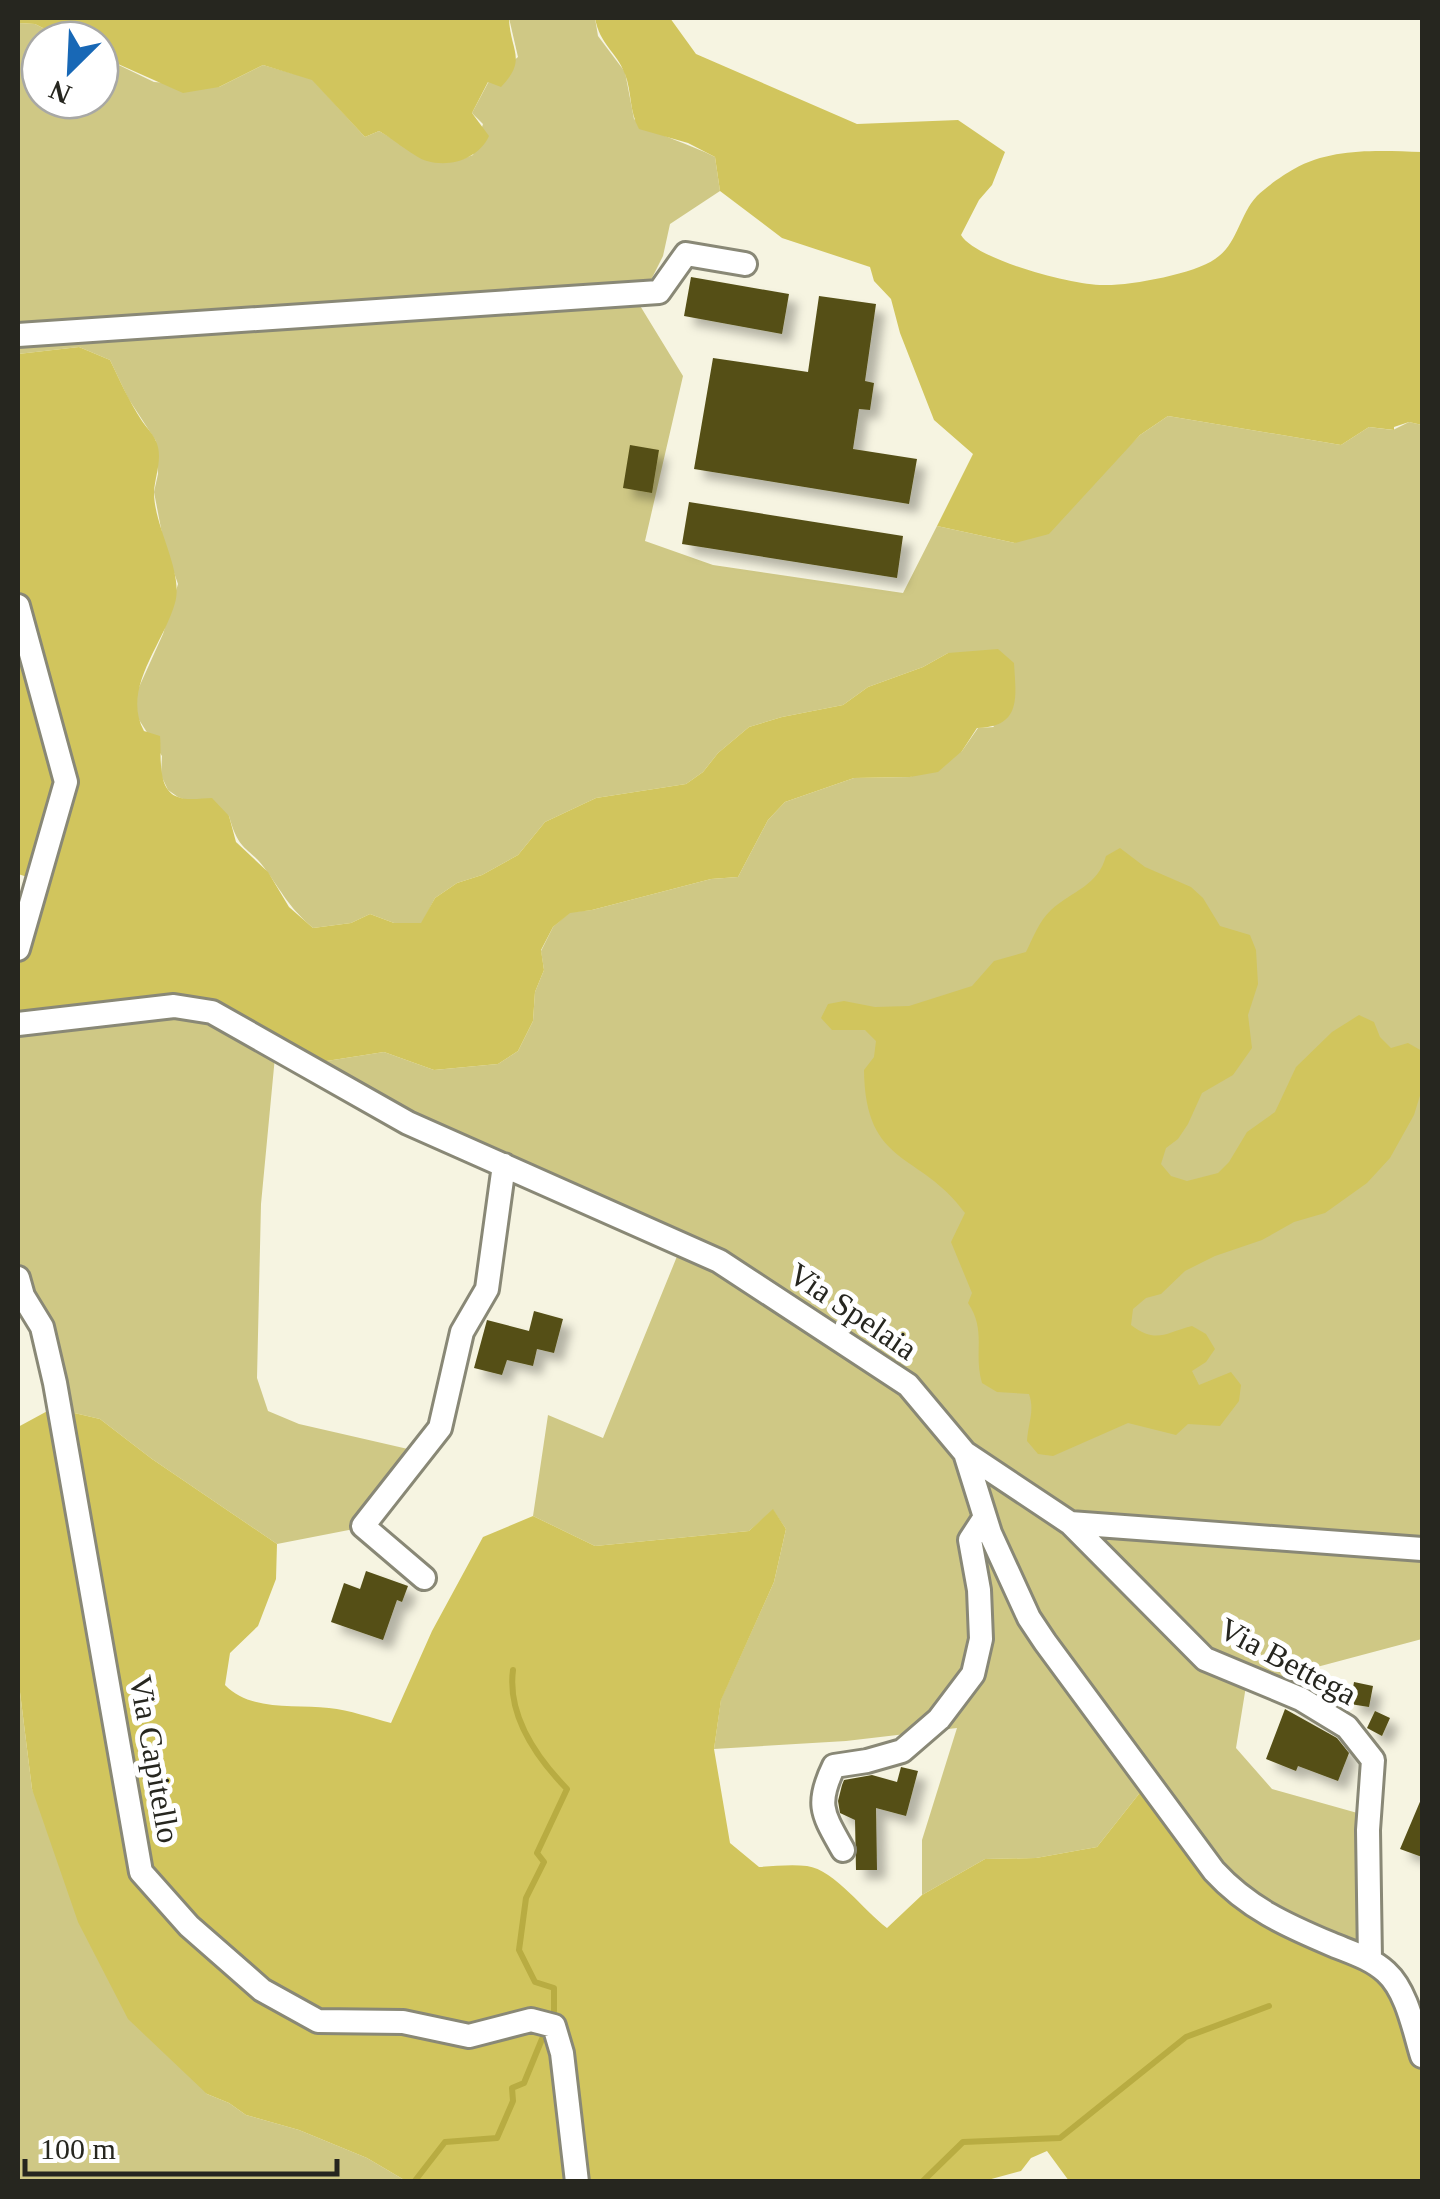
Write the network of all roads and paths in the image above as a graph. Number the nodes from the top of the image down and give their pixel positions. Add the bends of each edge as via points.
1 (745, 264) dead end
2 (18, 335) edge
3 (18, 606) edge
4 (18, 948) edge
5 (18, 1024) edge
6 (504, 1165) junction
7 (18, 1278) edge
8 (965, 1453) junction
9 (985, 1518) junction
10 (1070, 1523) junction
11 (1422, 1549) edge
12 (424, 1578) dead end
13 (843, 1850) dead end
14 (1370, 1960) junction
15 (1422, 2056) edge
16 (577, 2182) edge

1 - 2 street via 686,254 658,292
3 - 4 street via 66,782
5 - 6 street, Via Spelaia via 174,1006 212,1012 408,1122
6 - 8 street, Via Spelaia via 720,1261 908,1385
6 - 12 street via 487,1289 462,1332 440,1428 362,1526
7 - 16 street, Via Capitello via 42,1327 55,1384 141,1872 189,1926 262,1990 318,2021 403,2022 469,2036 532,2020 554,2026
8 - 9 street, Via Spelaia
8 - 10 street, Via Bettega
9 - 13 street via 970,1540 981,1639 972,1674 939,1719 902,1751 834,1766 821,1793
9 - 14 street, Via Spelaia via 1045,1642 1214,1871 1256,1910
10 - 11 street, Via Bettega
10 - 14 street, Via Bettega via 1205,1659 1301,1699 1347,1727 1373,1760
14 - 15 street, Via Spelaia via 1389,1974

